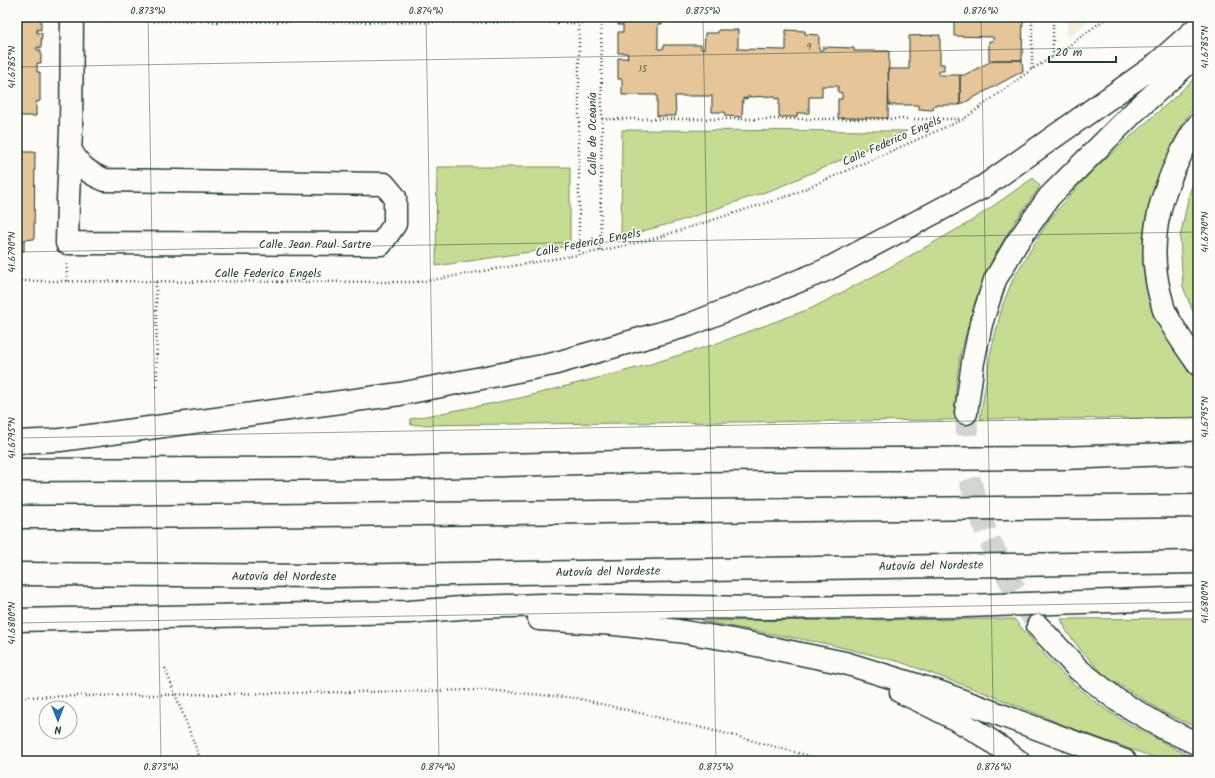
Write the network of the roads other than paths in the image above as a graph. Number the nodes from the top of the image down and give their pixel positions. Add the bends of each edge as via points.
1 (72, 19) edge
2 (1198, 27) edge
3 (1198, 54) edge
4 (1198, 125) edge
5 (70, 150) junction
6 (1198, 364) edge
7 (966, 413) tunnel mouth
8 (17, 442) edge
9 (1198, 453) edge
10 (17, 470) edge
11 (1198, 506) edge
12 (17, 517) edge
13 (1198, 562) edge
14 (17, 574) edge
15 (1198, 598) edge
16 (409, 612) junction
17 (17, 620) edge
18 (1038, 626) tunnel mouth
19 (789, 651) junction
20 (1198, 744) edge
21 (1018, 761) edge
22 (1125, 761) edge

1 - 5 main road, Calle Jean Paul Sartre
2 - 8 main road via 1153,67 983,187 826,270 689,325 553,364 400,394 60,440
3 - 7 main road via 1135,110 1049,196 1016,244 995,280 981,324
4 - 6 main road via 1174,167 1161,201 1154,238 1156,280 1164,309
5 - 5 main road, Calle Jean Paul Sartre via 67,242 381,244 395,224 395,197 384,184 105,180 85,169
9 - 10 main road via 1062,458 701,460 391,468
11 - 12 main road
13 - 14 main road, Autovía del Nordeste via 330,576
15 - 16 main road via 965,606 765,608 534,605
16 - 17 main road
16 - 19 main road via 615,624 678,631
18 - 20 main road via 1079,670 1117,700 1164,728
19 - 21 main road via 883,684 925,703 966,725
19 - 22 main road via 846,663 939,692

